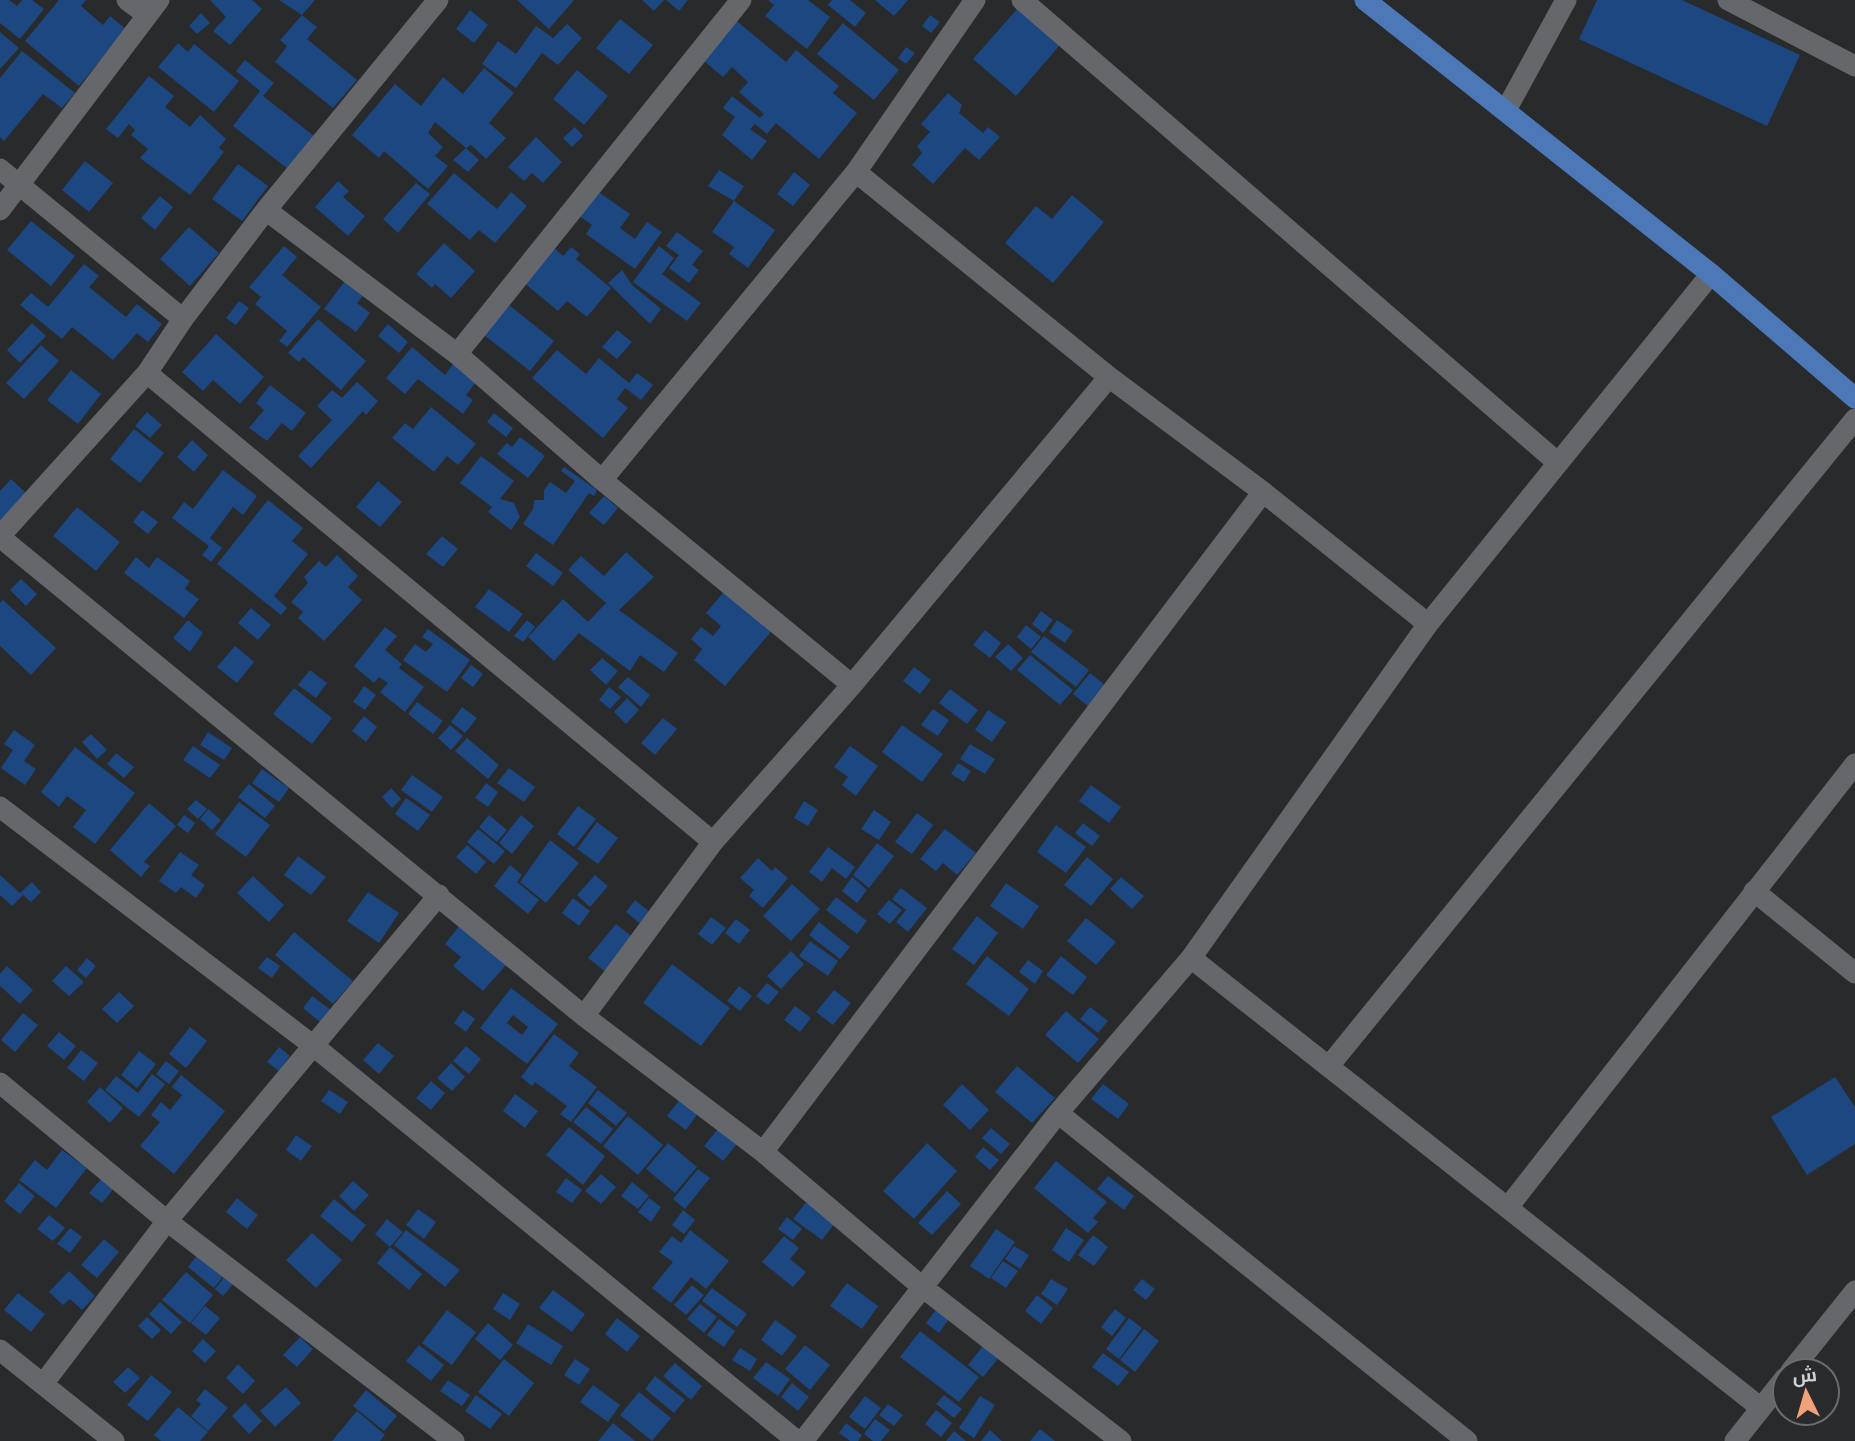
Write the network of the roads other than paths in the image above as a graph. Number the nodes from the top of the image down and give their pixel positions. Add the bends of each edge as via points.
1 (127, 0) edge
2 (438, 0) edge
3 (741, 0) edge
4 (975, 0) edge
5 (1022, 0) edge
6 (1366, 0) edge
7 (1566, 0) edge
8 (1728, 0) edge
9 (153, 7) edge
10 (1855, 66) edge
11 (1506, 110) junction
12 (0, 169) edge
13 (856, 172) junction
14 (18, 182) junction
15 (0, 210) edge
16 (266, 210) junction
17 (1711, 274) junction
18 (183, 319) junction
19 (457, 354) junction
20 (147, 373) junction
21 (1109, 377) junction
22 (1855, 398) edge
23 (1855, 419) edge
24 (1558, 464) junction
25 (602, 480) junction
26 (1263, 492) junction
27 (0, 537) edge
28 (1428, 624) junction
29 (852, 685) junction
30 (1855, 764) edge
31 (0, 807) edge
32 (713, 842) junction
33 (1754, 891) junction
34 (439, 895) junction
35 (1191, 958) junction
36 (1855, 973) edge
37 (584, 1016) junction
38 (315, 1047) junction
39 (1329, 1066) junction
40 (0, 1083) edge
41 (1058, 1113) junction
42 (763, 1152) junction
43 (1509, 1206) junction
44 (167, 1221) junction
45 (921, 1286) junction
46 (1855, 1291) edge
47 (0, 1350) edge
48 (1802, 1357) edge
49 (43, 1384) junction
50 (1771, 1396) edge
51 (1761, 1408) junction
52 (114, 1441) edge
53 (454, 1441) edge
54 (797, 1441) edge
55 (803, 1441) edge
56 (1121, 1441) edge
57 (1467, 1441) edge
58 (1735, 1441) edge

1 - 9 street
2 - 16 street
3 - 19 street
4 - 13 street
5 - 24 street
6 - 11 main road
7 - 11 street
8 - 10 street
9 - 14 street
11 - 17 main road
12 - 14 street
13 - 21 street
13 - 25 street
14 - 15 street
14 - 18 street
16 - 18 street
16 - 19 street
17 - 22 main road
17 - 24 street
18 - 20 street
19 - 25 street
20 - 27 street
20 - 32 street
21 - 26 street
21 - 29 street
23 - 39 street
24 - 28 street
25 - 29 street
26 - 28 street
26 - 42 street
27 - 34 street
28 - 35 street
29 - 32 street
30 - 33 street
31 - 38 street
32 - 37 street
33 - 36 street
33 - 43 street
34 - 37 street
34 - 38 street
35 - 39 street
35 - 41 street
37 - 42 street
38 - 44 street
38 - 54 street
39 - 43 street
40 - 44 street
41 - 45 street
41 - 57 street
42 - 45 street
43 - 51 street
44 - 49 street
44 - 53 street
45 - 55 street
45 - 56 street
46 - 48 street
47 - 49 street
49 - 52 street
50 - 51 street
51 - 58 street

